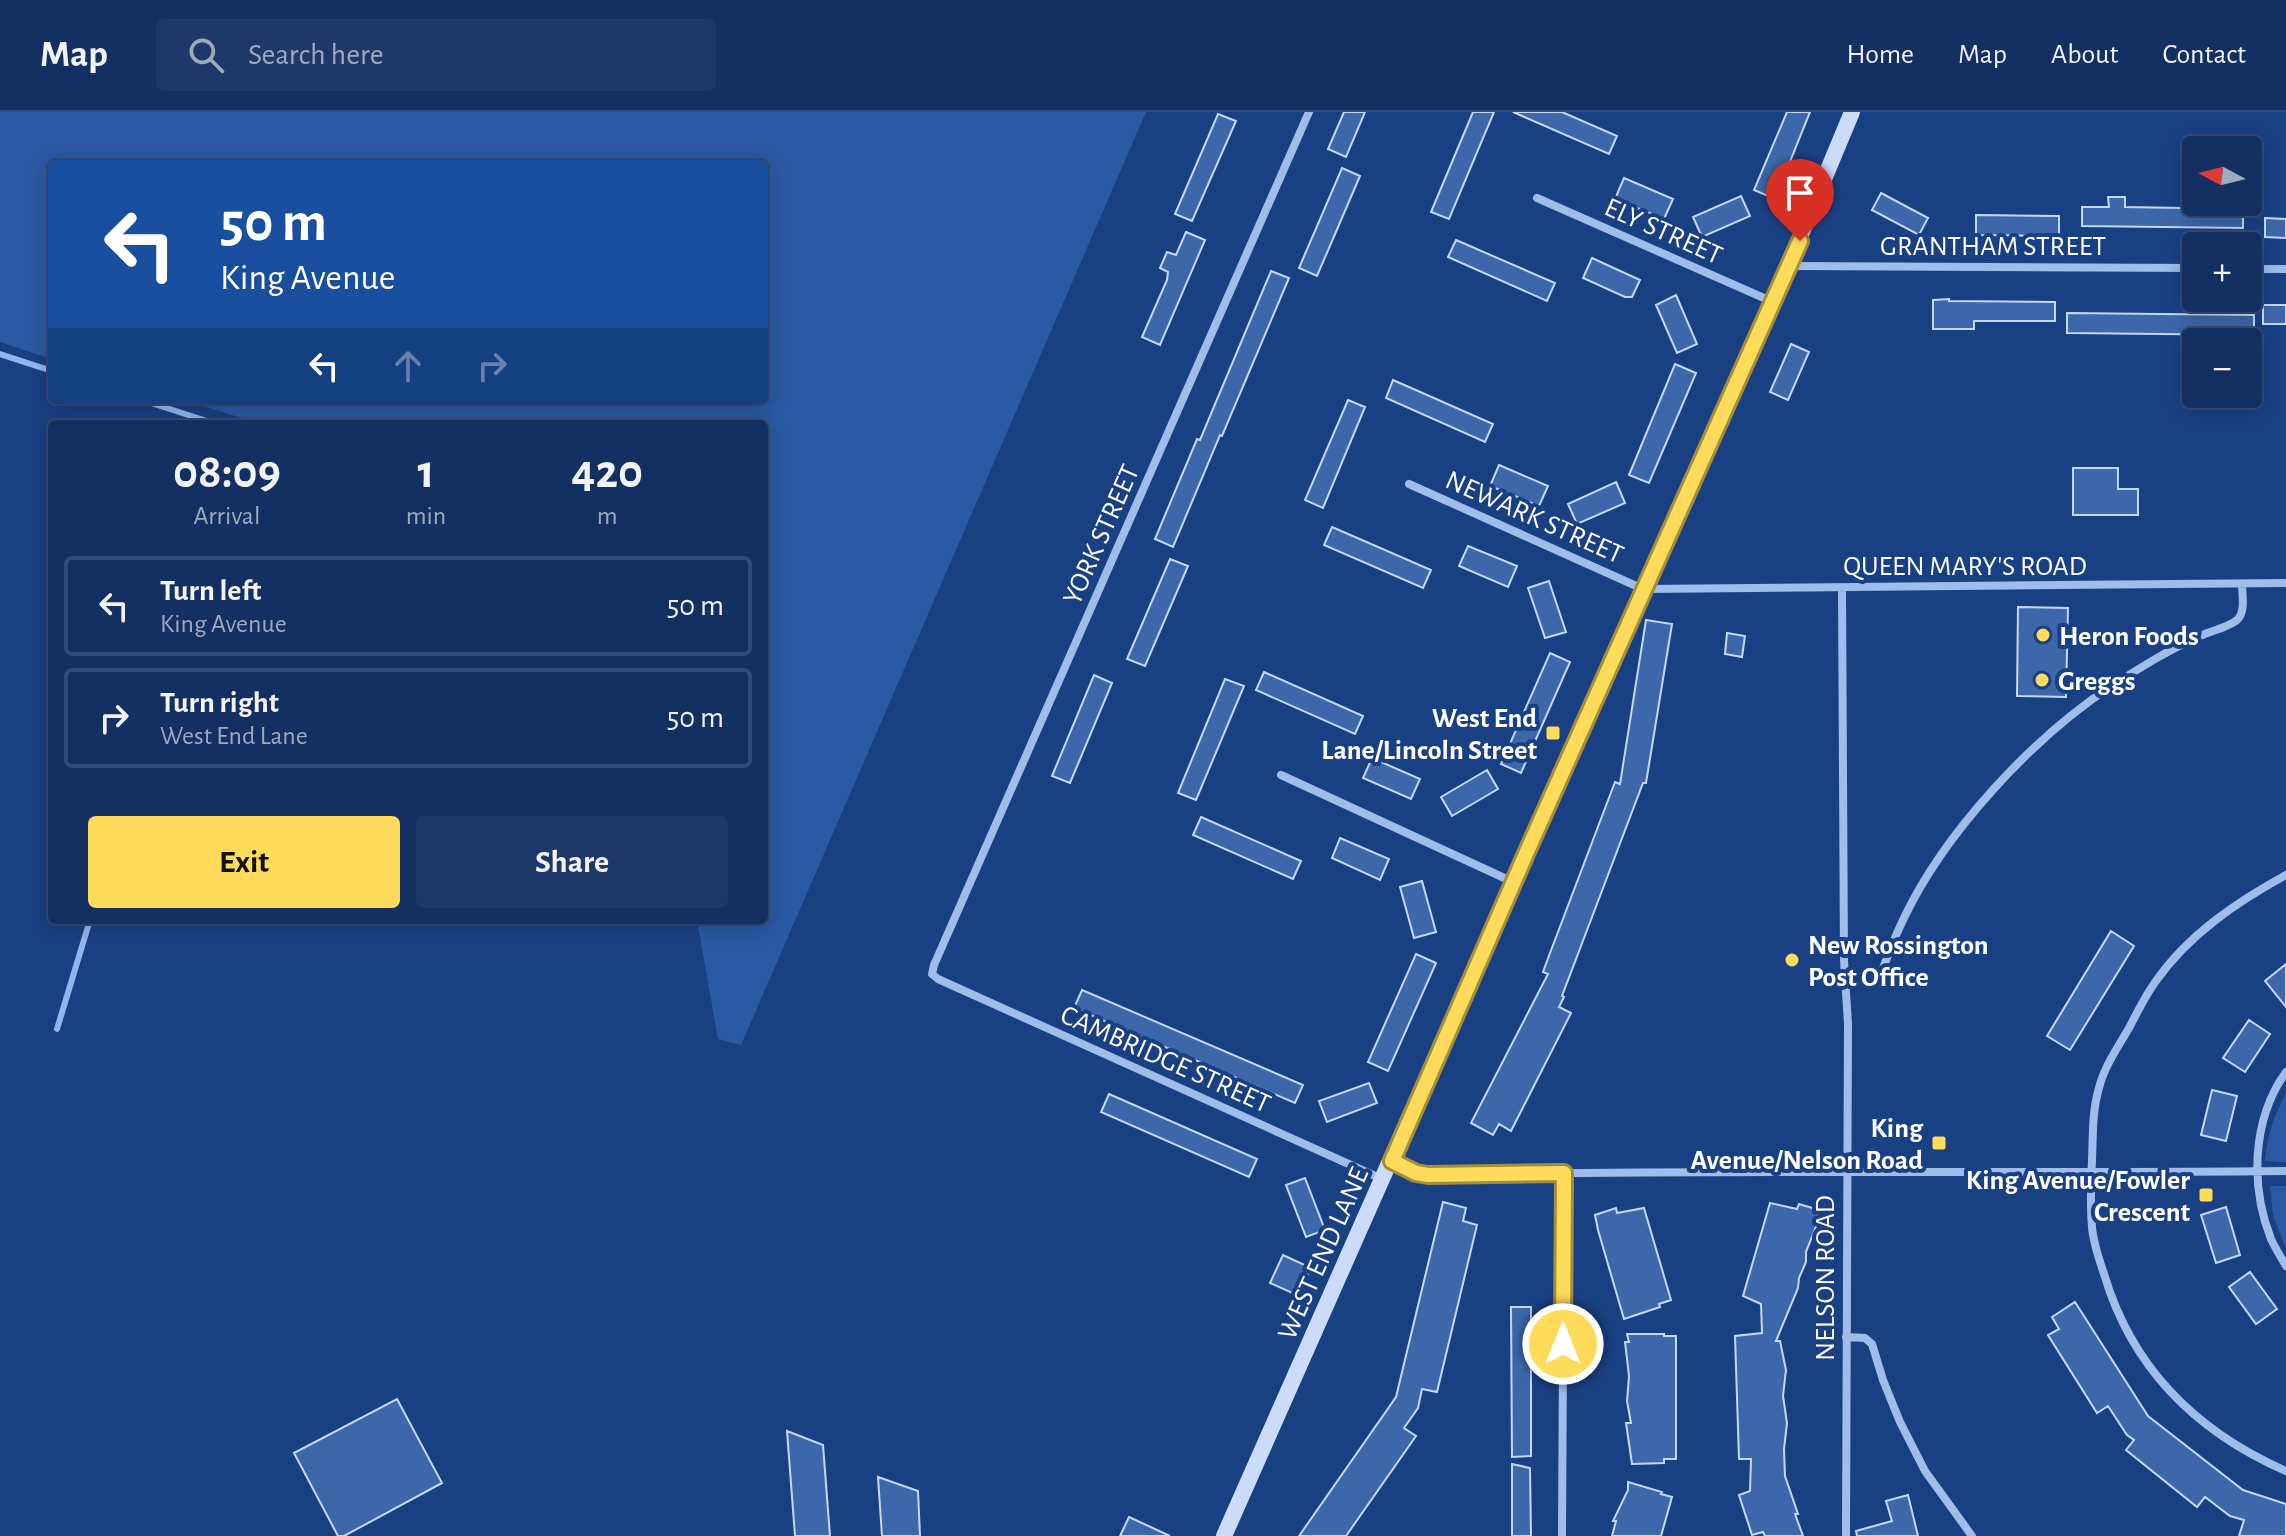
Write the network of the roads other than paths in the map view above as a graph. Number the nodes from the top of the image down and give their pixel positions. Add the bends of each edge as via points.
1 (1309, 112) edge
2 (1852, 112) edge
3 (1537, 198) dead end
4 (1789, 266) junction
5 (2182, 268) edge
6 (2262, 269) edge
7 (2286, 269) edge
8 (1773, 302) junction
9 (1409, 484) dead end
10 (2286, 583) edge
11 (2242, 584) junction
12 (1842, 588) junction
13 (1643, 589) junction
14 (1281, 775) dead end
15 (2286, 875) edge
16 (1513, 882) junction
17 (932, 974) joint
18 (1878, 983) dead end
19 (2286, 1072) edge
20 (1392, 1161) junction
21 (2286, 1171) edge
22 (2257, 1172) junction
23 (1564, 1173) junction
24 (1846, 1173) junction
25 (2091, 1174) junction
26 (1383, 1180) junction
27 (2286, 1266) edge
28 (1846, 1337) junction
29 (2286, 1471) edge
30 (1224, 1536) edge
31 (1562, 1536) edge
32 (1846, 1536) edge
33 (1972, 1536) edge

1 - 17 street, YORK STREET
2 - 4 street, WEST END LANE
3 - 8 street, ELY STREET
4 - 5 street, GRANTHAM STREET
4 - 8 street, WEST END LANE
6 - 7 street
8 - 13 street, WEST END LANE
9 - 13 street, NEWARK STREET
10 - 11 street, QUEEN MARY'S ROAD
11 - 12 street, QUEEN MARY'S ROAD
11 - 18 street via 2238,620 2196,637 2102,693 2050,732 2006,775 1928,875
12 - 13 street, QUEEN MARY'S ROAD
12 - 24 street, NELSON ROAD
13 - 16 street, WEST END LANE
14 - 16 street
15 - 25 street via 2206,927 2156,981 2099,1085
16 - 20 street, WEST END LANE
17 - 26 street, CAMBRIDGE STREET
19 - 22 street via 2266,1110
20 - 23 street via 1428,1175
20 - 26 street, WEST END LANE
21 - 22 street
22 - 25 street
22 - 27 street via 2271,1240
23 - 24 street
23 - 31 street
24 - 25 street
24 - 28 street, NELSON ROAD
25 - 29 street via 2092,1229 2099,1259 2138,1350 2187,1409 2215,1433
26 - 30 street, WEST END LANE
28 - 32 street, NELSON ROAD
28 - 33 street via 1872,1344 1925,1471

